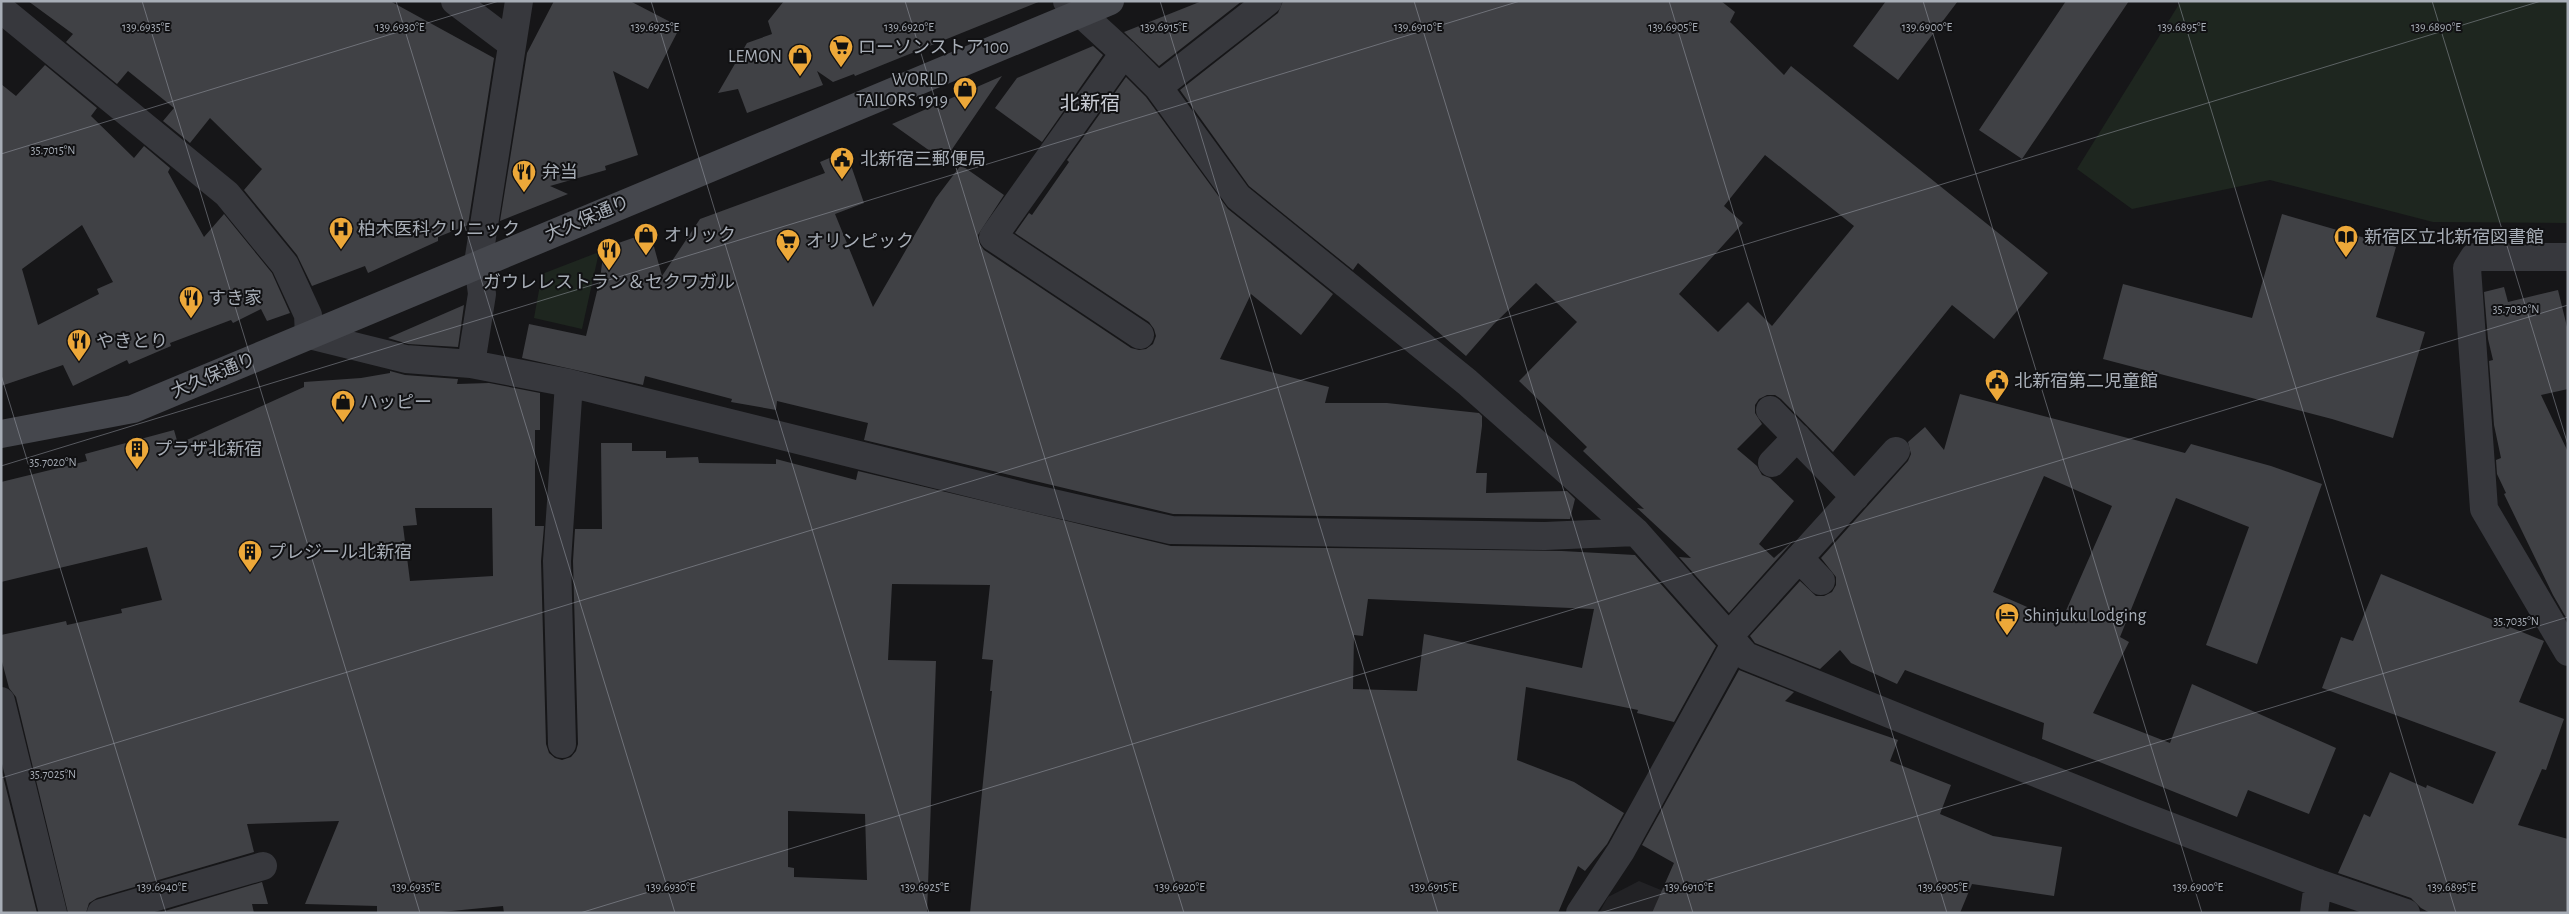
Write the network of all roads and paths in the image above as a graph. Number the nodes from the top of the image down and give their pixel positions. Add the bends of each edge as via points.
1 (456, 1) edge
2 (519, 1) edge
3 (1110, 1) edge
4 (1268, 1) edge
5 (1073, 7) edge
6 (1, 9) edge
7 (512, 44) junction
8 (1124, 53) junction
9 (1158, 88) junction
10 (2568, 257) edge
11 (478, 263) junction
12 (309, 335) junction
13 (1140, 335) dead end
14 (471, 364) junction
15 (569, 383) junction
16 (1770, 410) dead end
17 (1, 434) edge
18 (1797, 437) junction
19 (1896, 451) dead end
20 (1772, 463) dead end
21 (1855, 497) junction
22 (1636, 532) junction
23 (1799, 558) junction
24 (1821, 581) dead end
25 (1732, 640) junction
26 (2568, 652) edge
27 (1, 701) edge
28 (562, 744) dead end
29 (263, 866) dead end
30 (2318, 883) junction
31 (54, 913) edge
32 (101, 913) edge
33 (1580, 913) edge
34 (2314, 913) edge
35 (2406, 913) edge

1 - 7 street
2 - 7 street
3 - 5 main road, 大久保通り
4 - 9 street
5 - 8 street
5 - 11 main road, 大久保通り
6 - 12 street via 227,194 285,265 308,315
7 - 11 street
8 - 9 street
8 - 13 street via 994,237
9 - 22 street via 1238,197 1467,382
10 - 26 street via 2474,257 2467,268 2484,509
11 - 12 main road, 大久保通り
11 - 14 street via 482,294
12 - 14 street via 406,359
12 - 17 main road, 大久保通り via 133,408
14 - 15 street
15 - 22 street via 1171,530 1545,536
15 - 28 street via 557,561
16 - 18 street
18 - 20 street
18 - 21 street
19 - 21 street
21 - 23 street
22 - 25 street
23 - 24 street
23 - 25 street
25 - 30 street via 1746,656 1755,660
25 - 33 street via 1621,851
27 - 31 street
29 - 32 street
30 - 34 street
30 - 35 street

